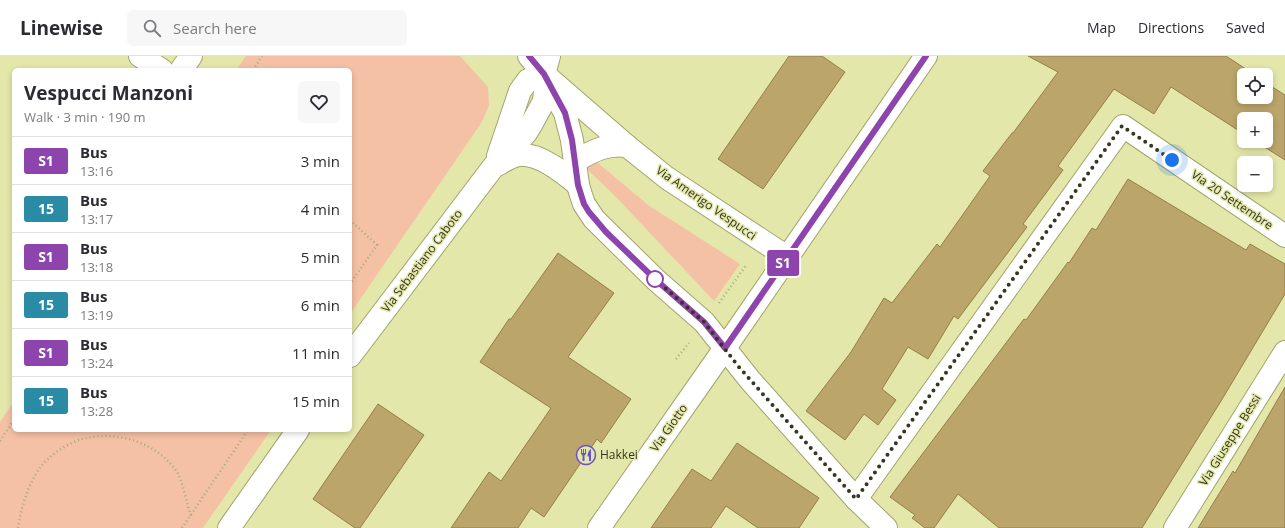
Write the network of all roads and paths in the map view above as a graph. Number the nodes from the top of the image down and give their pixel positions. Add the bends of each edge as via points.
1 (140, 56) edge
2 (191, 56) edge
3 (262, 56) edge
4 (529, 56) edge
5 (926, 56) edge
6 (546, 65) edge
7 (159, 68) edge
8 (182, 68) edge
9 (254, 68) edge
10 (628, 146) junction
11 (575, 161) junction
12 (494, 166) junction
13 (578, 185) junction
14 (352, 222) edge
15 (1285, 236) edge
16 (786, 258) junction
17 (747, 264) dead end
18 (352, 281) edge
19 (719, 303) dead end
20 (691, 339) dead end
21 (725, 348) junction
22 (352, 353) edge
23 (1284, 356) edge
24 (676, 359) dead end
25 (12, 423) edge
26 (247, 432) edge
27 (297, 432) edge
28 (0, 441) edge
29 (856, 499) junction
30 (190, 516) junction
31 (18, 528) edge
32 (182, 528) edge
33 (230, 528) edge
34 (599, 528) edge
35 (886, 528) edge
36 (1175, 528) edge

1 - 7 street
2 - 8 street
3 - 9 path
4 - 6 street, Via Amerigo Vespucci
5 - 16 street, Via Giotto
6 - 10 street, Via Amerigo Vespucci
6 - 11 street, Via Amerigo Vespucci via 565,113
6 - 12 street, Via Sebastiano Caboto via 545,96 537,114 526,133
10 - 11 street via 600,148
10 - 16 street, Via Amerigo Vespucci via 667,178
11 - 13 street, Via Amerigo Vespucci
12 - 13 street, Via Sebastiano Caboto via 512,157 526,155 549,164
12 - 22 street, Via Sebastiano Caboto
13 - 21 street, Via Amerigo Vespucci via 584,204 594,219 656,280 704,322
14 - 18 path via 377,245
15 - 29 street, Via 20 Settembre via 1122,126
16 - 21 street, Via Giotto
17 - 19 path
20 - 24 path
21 - 29 street, Via Amerigo Vespucci
21 - 34 street, Via Giotto
23 - 36 street, Via Giuseppe Bessi
25 - 28 path
26 - 30 path
27 - 33 street
29 - 35 street, Via Amerigo Vespucci
30 - 31 path via 178,474 167,459 151,448 133,441 117,436 99,437 82,439 47,459 28,491
30 - 32 path

